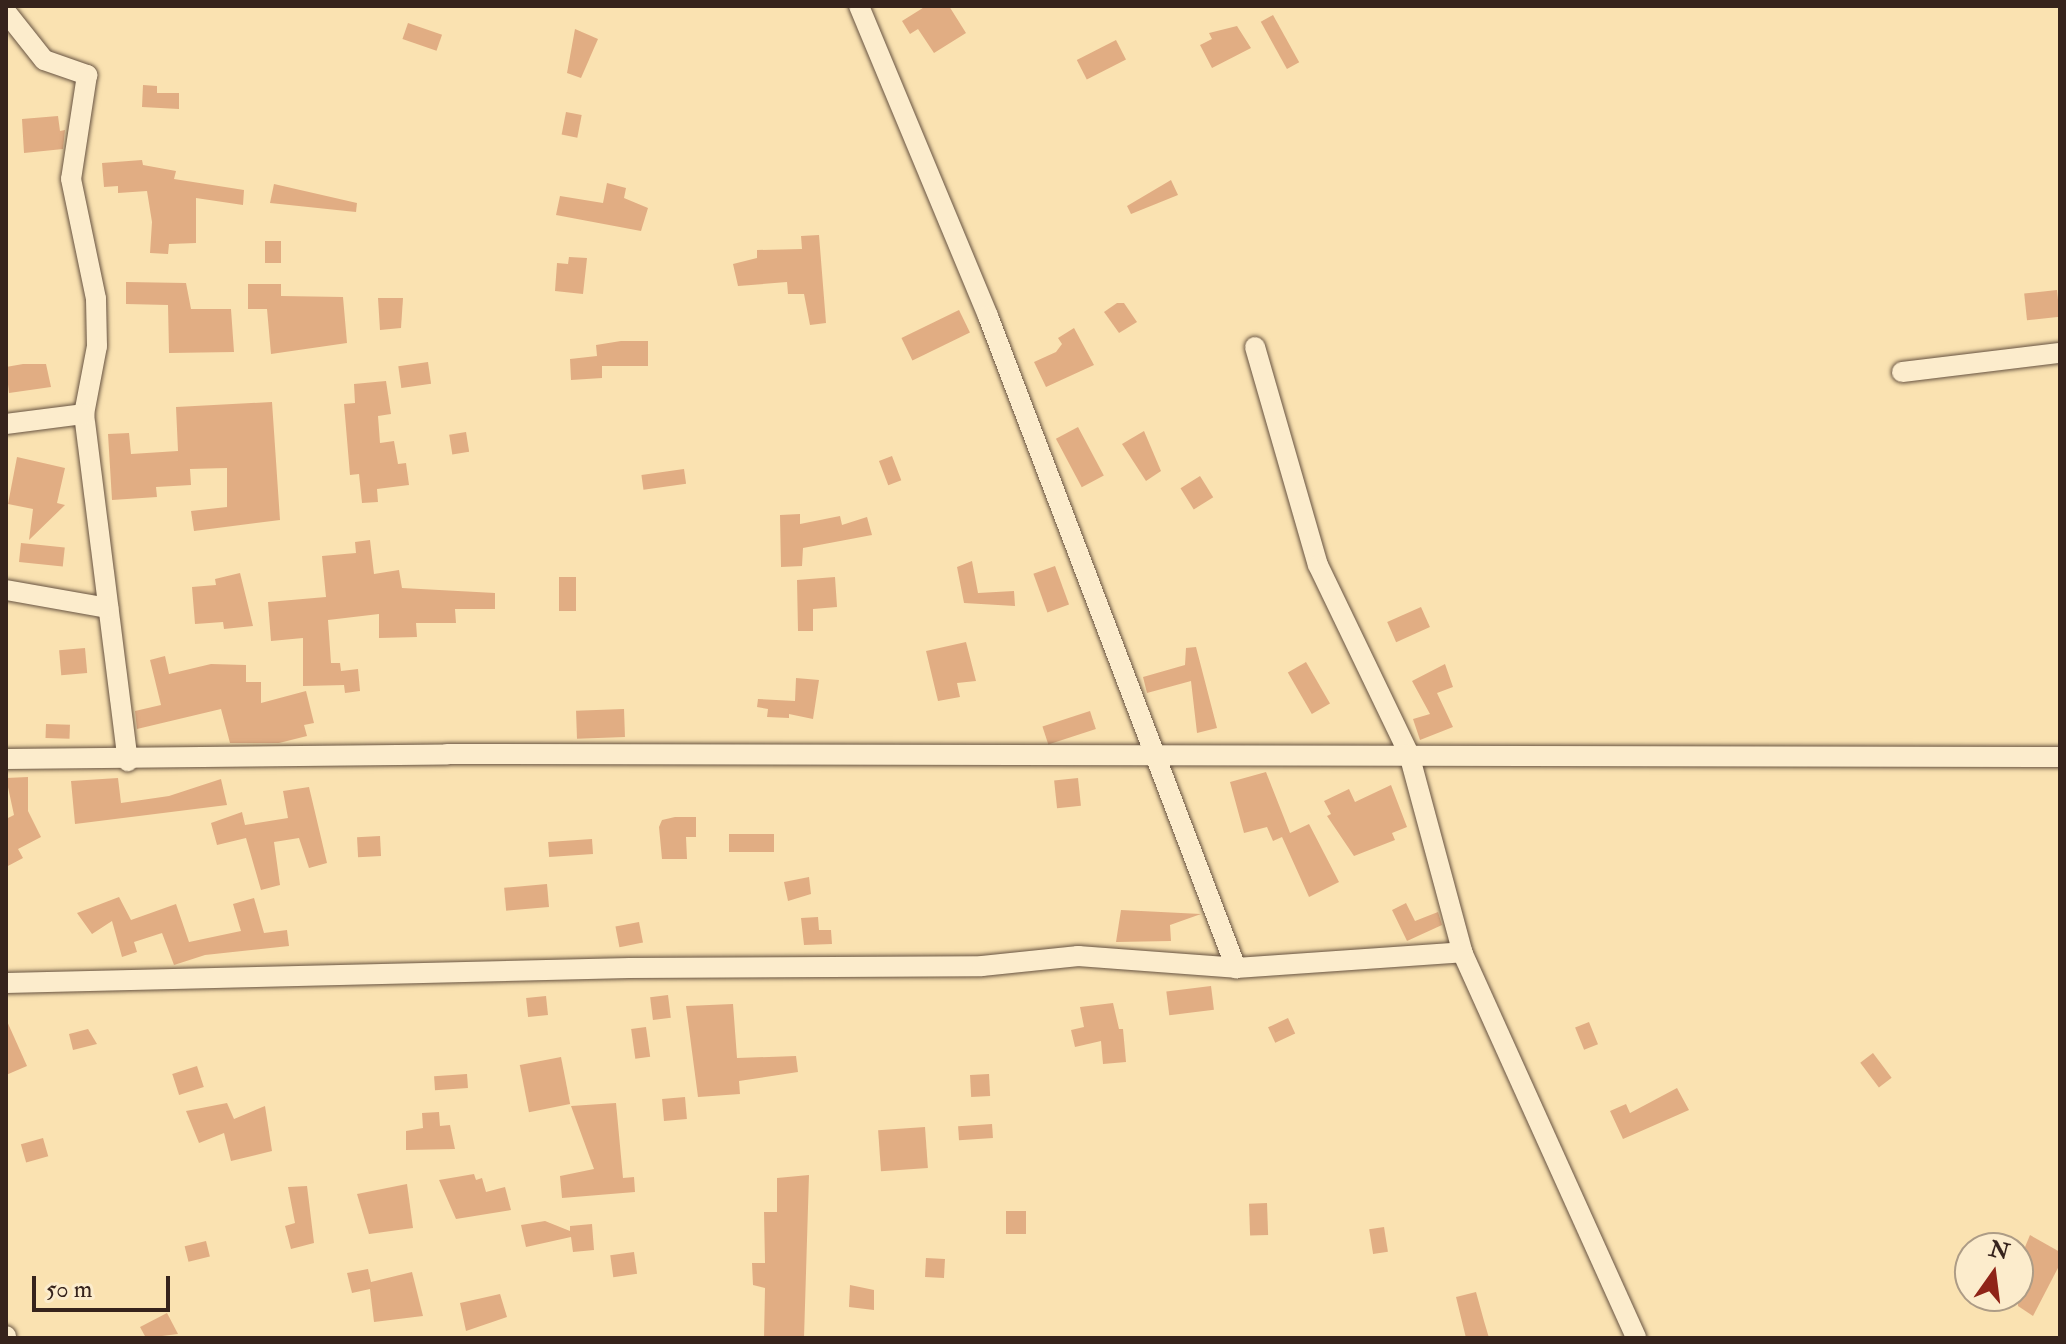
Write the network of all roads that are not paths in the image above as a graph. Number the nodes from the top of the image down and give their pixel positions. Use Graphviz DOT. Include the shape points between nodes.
graph roads {
  1 [pos="859,6"];
  2 [pos="6,12"];
  3 [pos="1255,347"];
  4 [pos="2060,353"];
  5 [pos="1902,372"];
  6 [pos="84,414"];
  7 [pos="6,424"];
  8 [pos="6,590"];
  9 [pos="108,608"];
  10 [pos="1158,754"];
  11 [pos="1409,754"];
  12 [pos="2060,757"];
  13 [pos="6,759"];
  14 [pos="128,761"];
  15 [pos="1462,952"];
  16 [pos="1236,968"];
  17 [pos="6,983"];
  18 [pos="1636,1338"];
  1 -- 10 [label="street" via="988,316 1117,665"];
  2 -- 6 [label="street" via="44,60 87,75 71,179 96,299 97,346"];
  3 -- 11 [label="street" via="1318,565"];
  4 -- 5 [label="street"];
  6 -- 7 [label="street"];
  6 -- 9 [label="street"];
  8 -- 9 [label="street"];
  9 -- 14 [label="street"];
  10 -- 11 [label="street"];
  10 -- 14 [label="street" via="447,754"];
  10 -- 16 [label="street"];
  11 -- 12 [label="street"];
  11 -- 15 [label="street"];
  13 -- 14 [label="street"];
  15 -- 16 [label="street"];
  15 -- 18 [label="street"];
  16 -- 17 [label="street" via="1086,955 982,966 630,968"];
}
